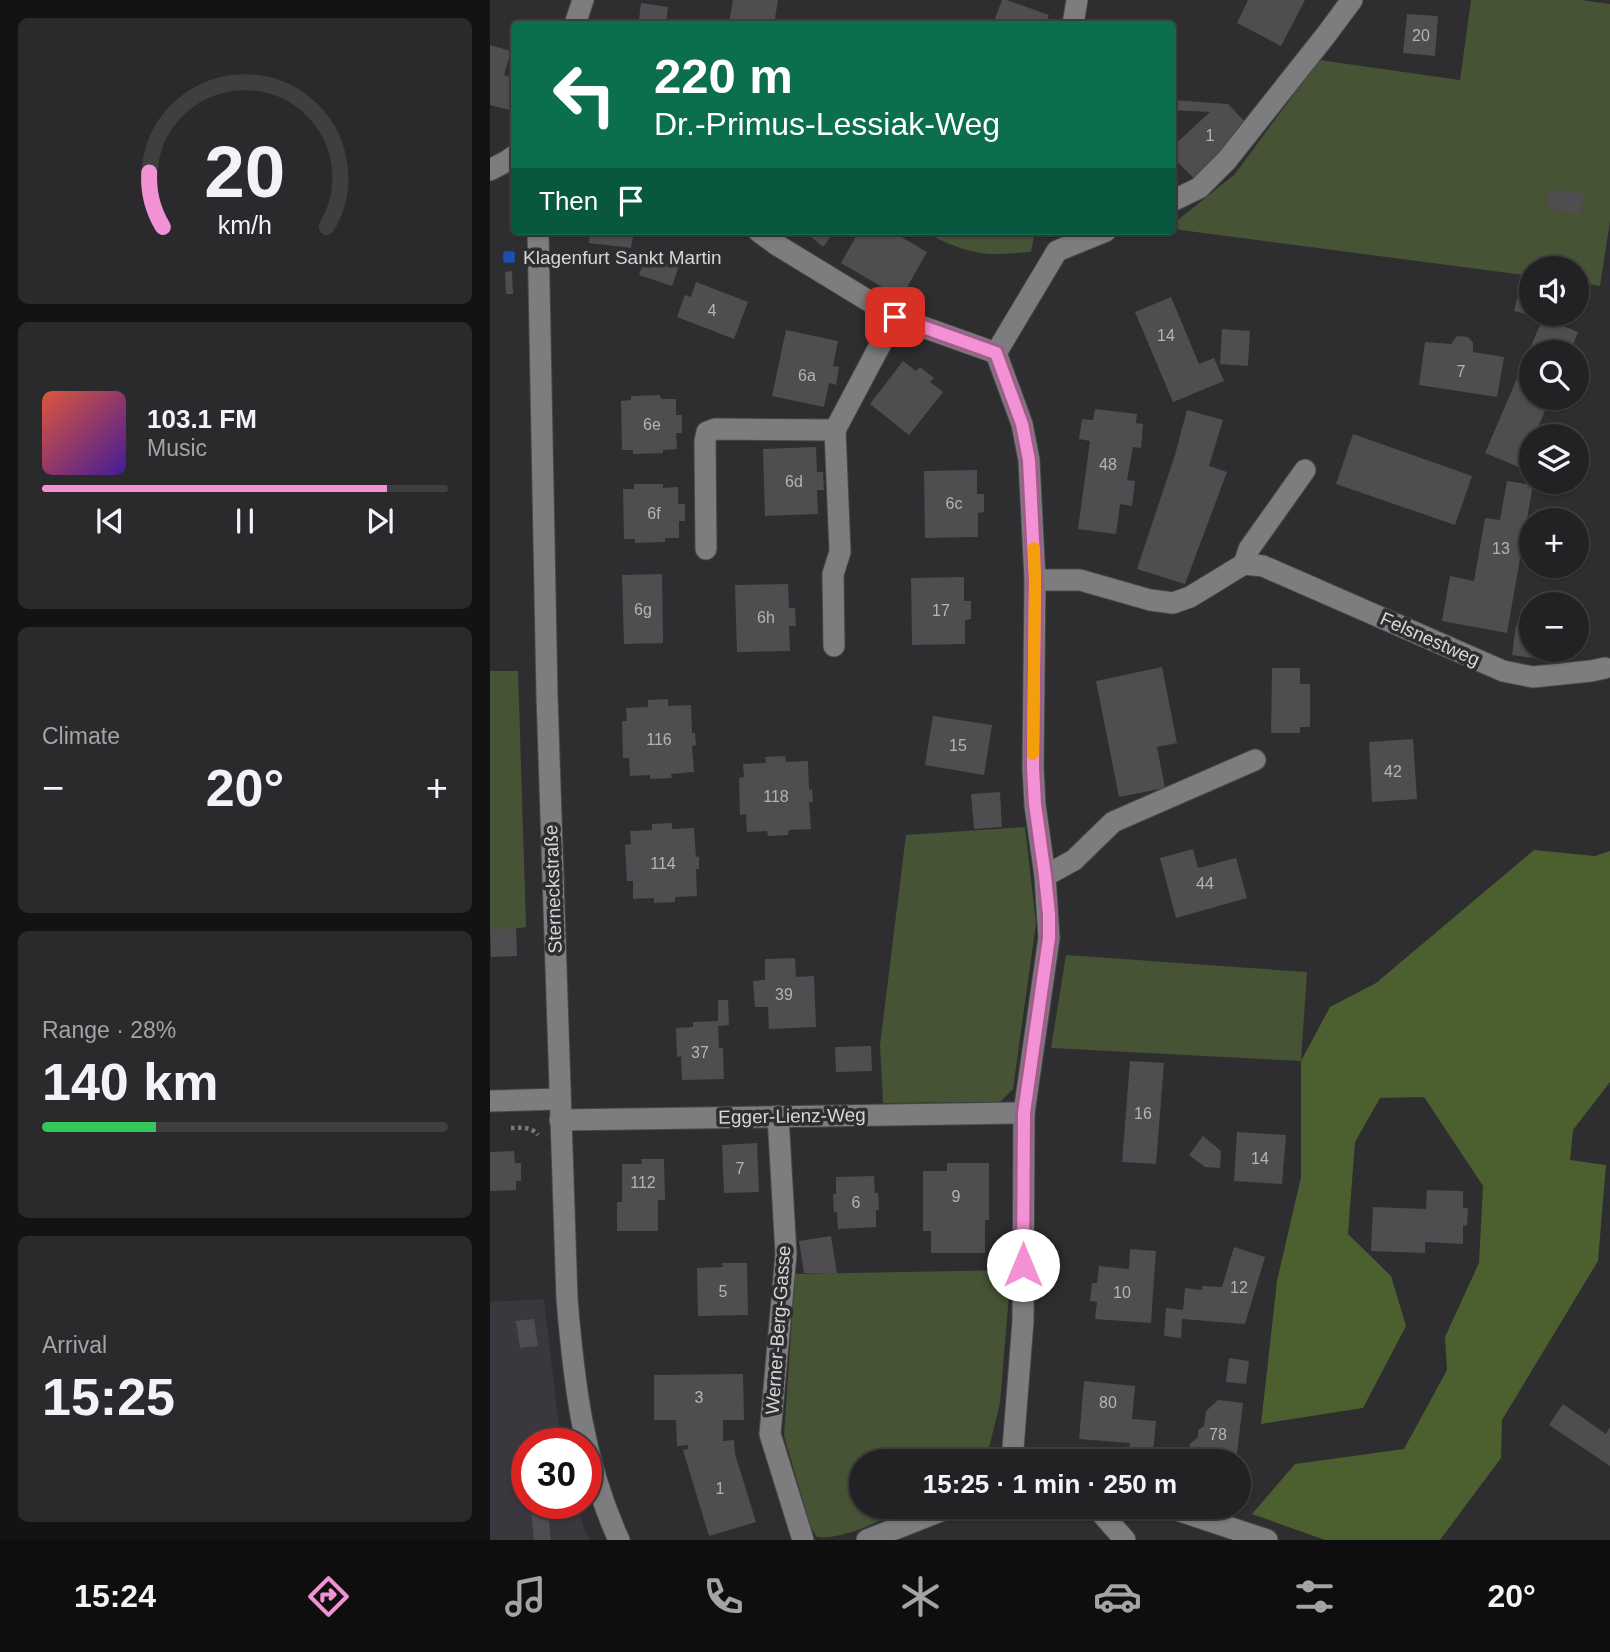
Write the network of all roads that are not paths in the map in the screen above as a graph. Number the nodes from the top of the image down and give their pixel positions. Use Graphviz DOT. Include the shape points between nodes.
graph roads {
  1 [pos="583,0"];
  2 [pos="1077,0"];
  3 [pos="1352,0"];
  4 [pos="576,21"];
  5 [pos="1074,21"];
  6 [pos="511,158"];
  7 [pos="490,170"];
  8 [pos="1176,199"];
  9 [pos="538,235"];
  10 [pos="763,235"];
  11 [pos="1087,235"];
  12 [pos="1059,241"];
  13 [pos="895,317"];
  14 [pos="996,353"];
  15 [pos="835,430"];
  16 [pos="1306,470"];
  17 [pos="706,549"];
  18 [pos="1244,565"];
  19 [pos="1035,580"];
  20 [pos="834,646"];
  21 [pos="1608,663"];
  22 [pos="1255,760"];
  23 [pos="1045,876"];
  24 [pos="490,1101"];
  25 [pos="559,1109"];
  26 [pos="1024,1113"];
  27 [pos="778,1116"];
  28 [pos="1013,1449"];
  29 [pos="920,1519"];
  30 [pos="1107,1519"];
  31 [pos="1204,1519"];
  32 [pos="619,1540"];
  33 [pos="803,1540"];
  34 [pos="867,1540"];
  35 [pos="1125,1540"];
  36 [pos="1267,1540"];
  1 -- 4 [label="street"];
  2 -- 5 [label="street"];
  3 -- 8 [label="street" via="1227,160 1199,188"];
  6 -- 7 [label="street"];
  9 -- 25 [label="street, Sterneckstraße"];
  10 -- 13 [label="street"];
  11 -- 12 [label="street"];
  12 -- 14 [label="street"];
  13 -- 14 [label="street"];
  13 -- 15 [label="street"];
  14 -- 19 [label="street" via="1022,424 1029,460"];
  15 -- 17 [label="street" via="707,432"];
  15 -- 20 [label="street" via="840,552 833,574"];
  16 -- 18 [label="street" via="1249,549"];
  18 -- 19 [label="street" via="1172,603 1080,580"];
  18 -- 21 [label="street, Felsnestweg" via="1263,566 1503,671 1534,677 1591,671"];
  19 -- 23 [label="street" via="1033,768"];
  22 -- 23 [label="street" via="1112,822 1074,860"];
  23 -- 26 [label="street" via="1049,938"];
  24 -- 25 [label="street, Egger-Lienz-Weg"];
  25 -- 27 [label="street, Egger-Lienz-Weg"];
  25 -- 32 [label="street, Sterneckstraße" via="567,1299 579,1414 594,1475"];
  26 -- 27 [label="street, Egger-Lienz-Weg"];
  26 -- 28 [label="street" via="1023,1321"];
  27 -- 33 [label="street, Werner-Berg-Gasse" via="786,1254 770,1434"];
  29 -- 34 [label="street"];
  30 -- 35 [label="street"];
  31 -- 36 [label="street"];
}
